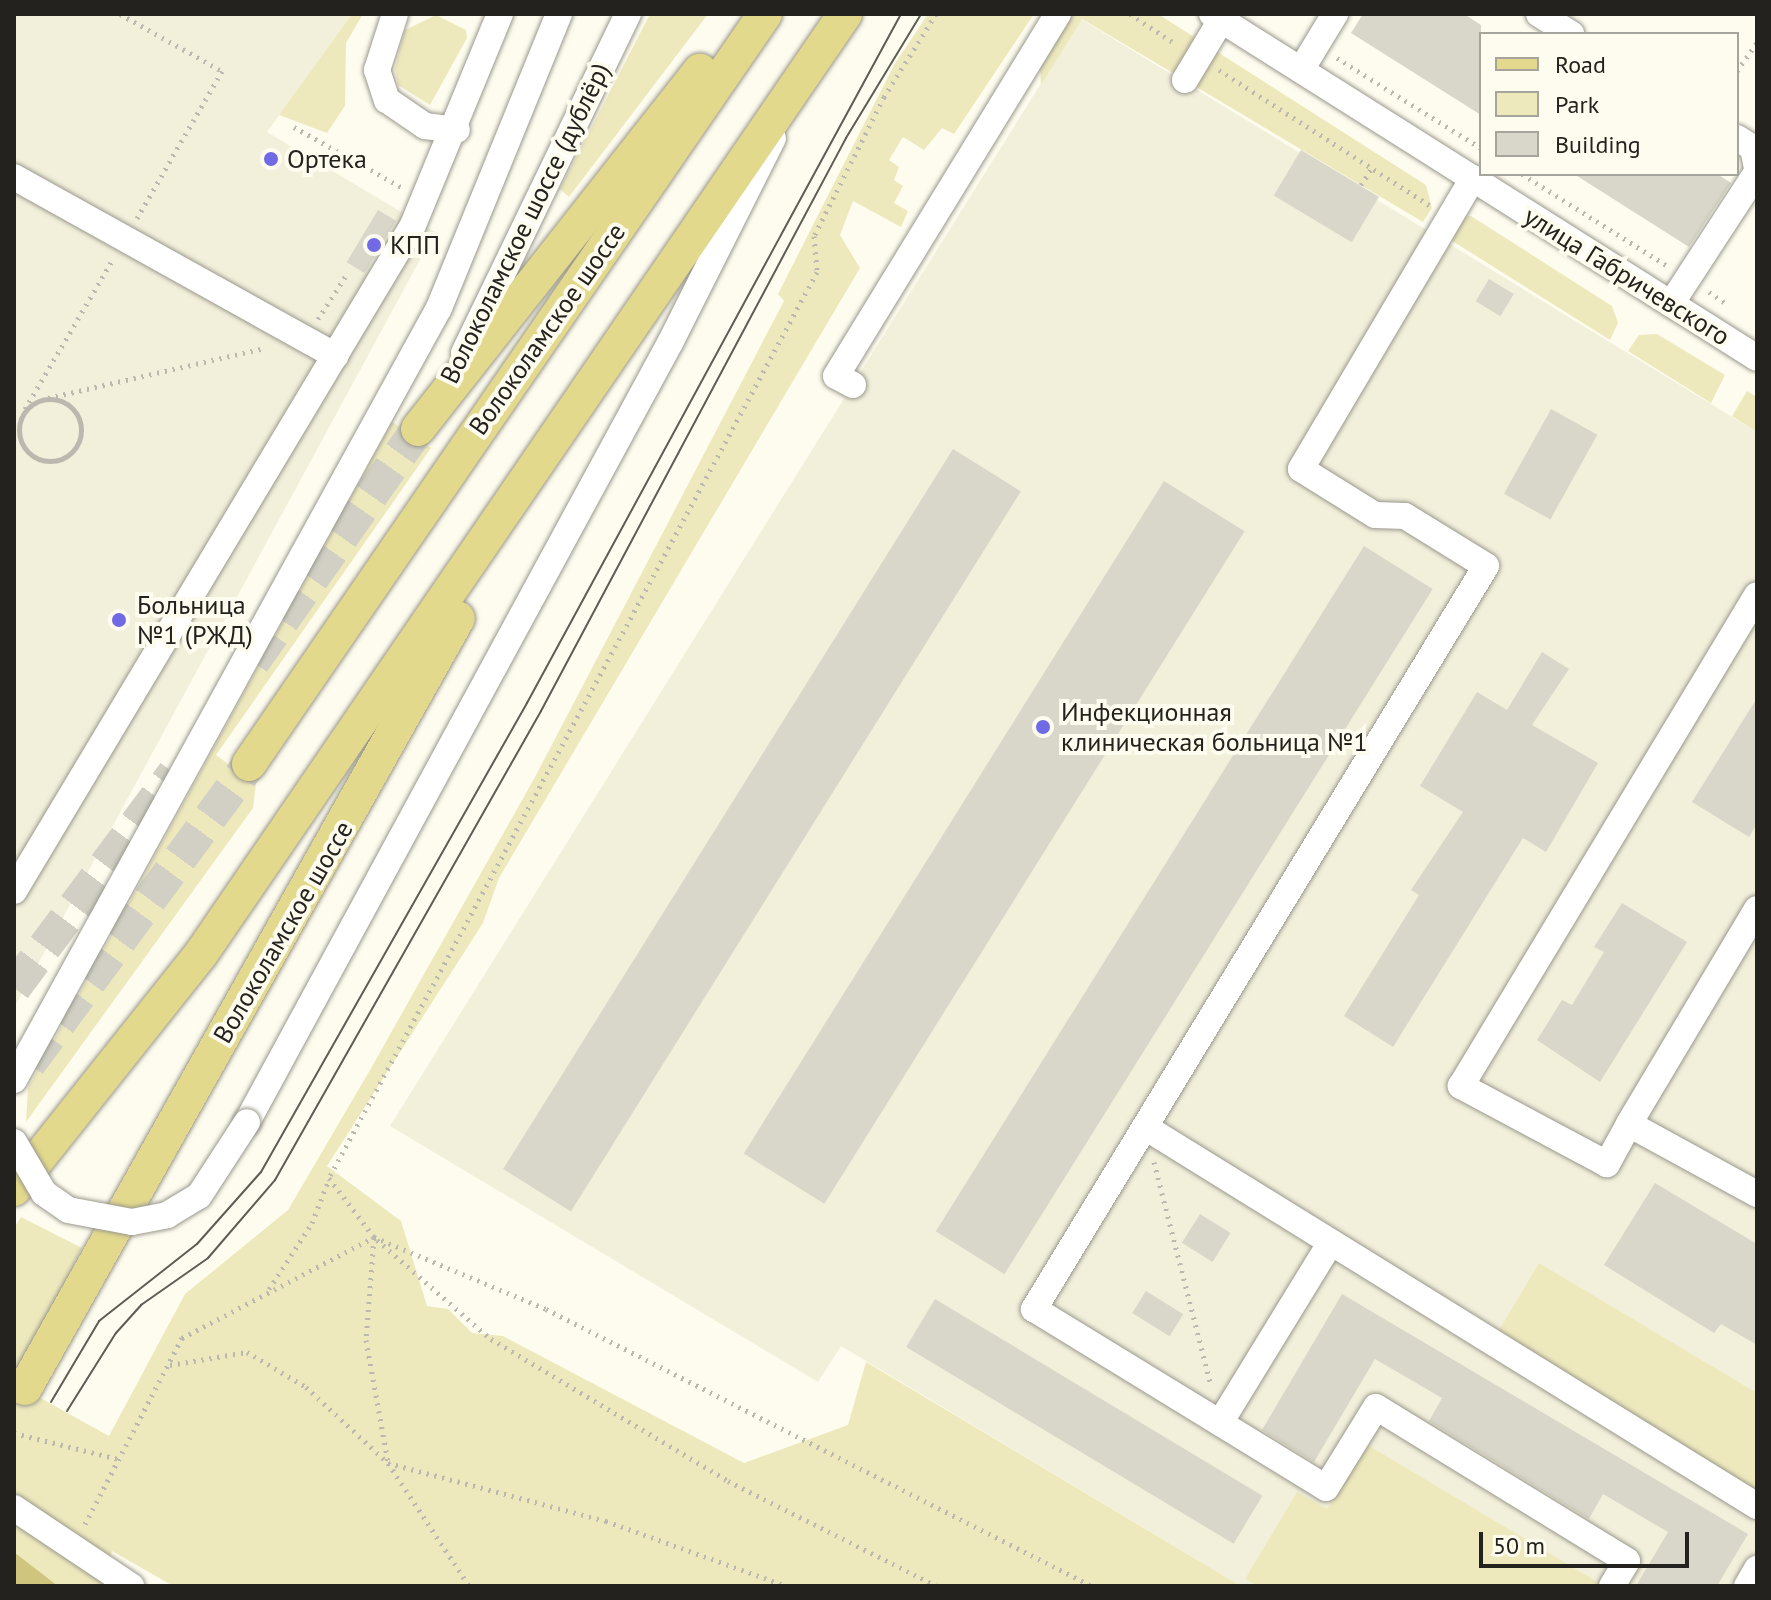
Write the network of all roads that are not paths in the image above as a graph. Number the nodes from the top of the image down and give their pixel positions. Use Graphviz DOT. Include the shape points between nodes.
graph roads {
  1 [pos="395,14"];
  2 [pos="500,14"];
  3 [pos="559,14"];
  4 [pos="602,14"];
  5 [pos="628,14"];
  6 [pos="745,14"];
  7 [pos="765,14"];
  8 [pos="845,14"];
  9 [pos="1058,14"];
  10 [pos="1335,14"];
  11 [pos="1539,14"];
  12 [pos="1217,17"];
  13 [pos="1568,32"];
  14 [pos="615,42"];
  15 [pos="1301,70"];
  16 [pos="800,77"];
  17 [pos="1185,80"];
  18 [pos="457,130"];
  19 [pos="1739,139"];
  20 [pos="1757,171"];
  21 [pos="14,177"];
  22 [pos="1473,178"];
  23 [pos="1671,304"];
  24 [pos="335,356"];
  25 [pos="1757,358"];
  26 [pos="853,385"];
  27 [pos="418,429"];
  28 [pos="536,473"];
  29 [pos="1757,595"];
  30 [pos="249,764"];
  31 [pos="14,891"];
  32 [pos="1757,909"];
  33 [pos="14,1080"];
  34 [pos="1629,1124"];
  35 [pos="1145,1127"];
  36 [pos="14,1141"];
  37 [pos="14,1189"];
  38 [pos="1757,1194"];
  39 [pos="1331,1242"];
  40 [pos="25,1388"];
  41 [pos="1220,1423"];
  42 [pos="1757,1506"];
  43 [pos="14,1508"];
  44 [pos="1757,1569"];
  45 [pos="131,1586"];
  46 [pos="1612,1586"];
  47 [pos="1747,1586"];
  1 -- 18 [label="street" via="377,70 387,100 425,126"];
  2 -- 18 [label="street"];
  3 -- 33 [label="street" via="439,308"];
  4 -- 14 [label="street"];
  5 -- 14 [label="street, Волоколамское шоссе (дублёр)"];
  6 -- 27 [label="main road"];
  7 -- 30 [label="main road, Волоколамское шоссе"];
  8 -- 16 [label="main road, Волоколамское шоссе"];
  9 -- 26 [label="street" via="836,376"];
  10 -- 15 [label="street"];
  11 -- 13 [label="street"];
  12 -- 15 [label="street, улица Габричевского"];
  12 -- 17 [label="street"];
  14 -- 27 [label="street, Волоколамское шоссе (дублёр)" via="463,356"];
  15 -- 22 [label="street, улица Габричевского"];
  16 -- 28 [label="main road, Волоколамское шоссе"];
  16 -- 36 [label="street, bridge" via="729,233 247,1122 199,1196 167,1215 132,1222 68,1210 44,1193"];
  18 -- 24 [label="street" via="432,189"];
  19 -- 20 [label="street" via="1753,148"];
  20 -- 23 [label="street"];
  21 -- 24 [label="street"];
  22 -- 23 [label="street, улица Габричевского"];
  22 -- 35 [label="street" via="1301,469 1375,515 1405,516 1486,566"];
  23 -- 25 [label="street, улица Габричевского"];
  24 -- 31 [label="street"];
  28 -- 37 [label="main road, Волоколамское шоссе" via="149,1025"];
  28 -- 40 [label="main road, Волоколамское шоссе"];
  29 -- 34 [label="street" via="1461,1086 1607,1164"];
  32 -- 34 [label="street"];
  34 -- 38 [label="street"];
  35 -- 39 [label="street"];
  35 -- 41 [label="street" via="1034,1309"];
  39 -- 41 [label="street"];
  39 -- 42 [label="street"];
  41 -- 46 [label="street" via="1326,1488 1376,1407 1627,1561"];
  43 -- 45 [label="street"];
  44 -- 47 [label="street"];
}
